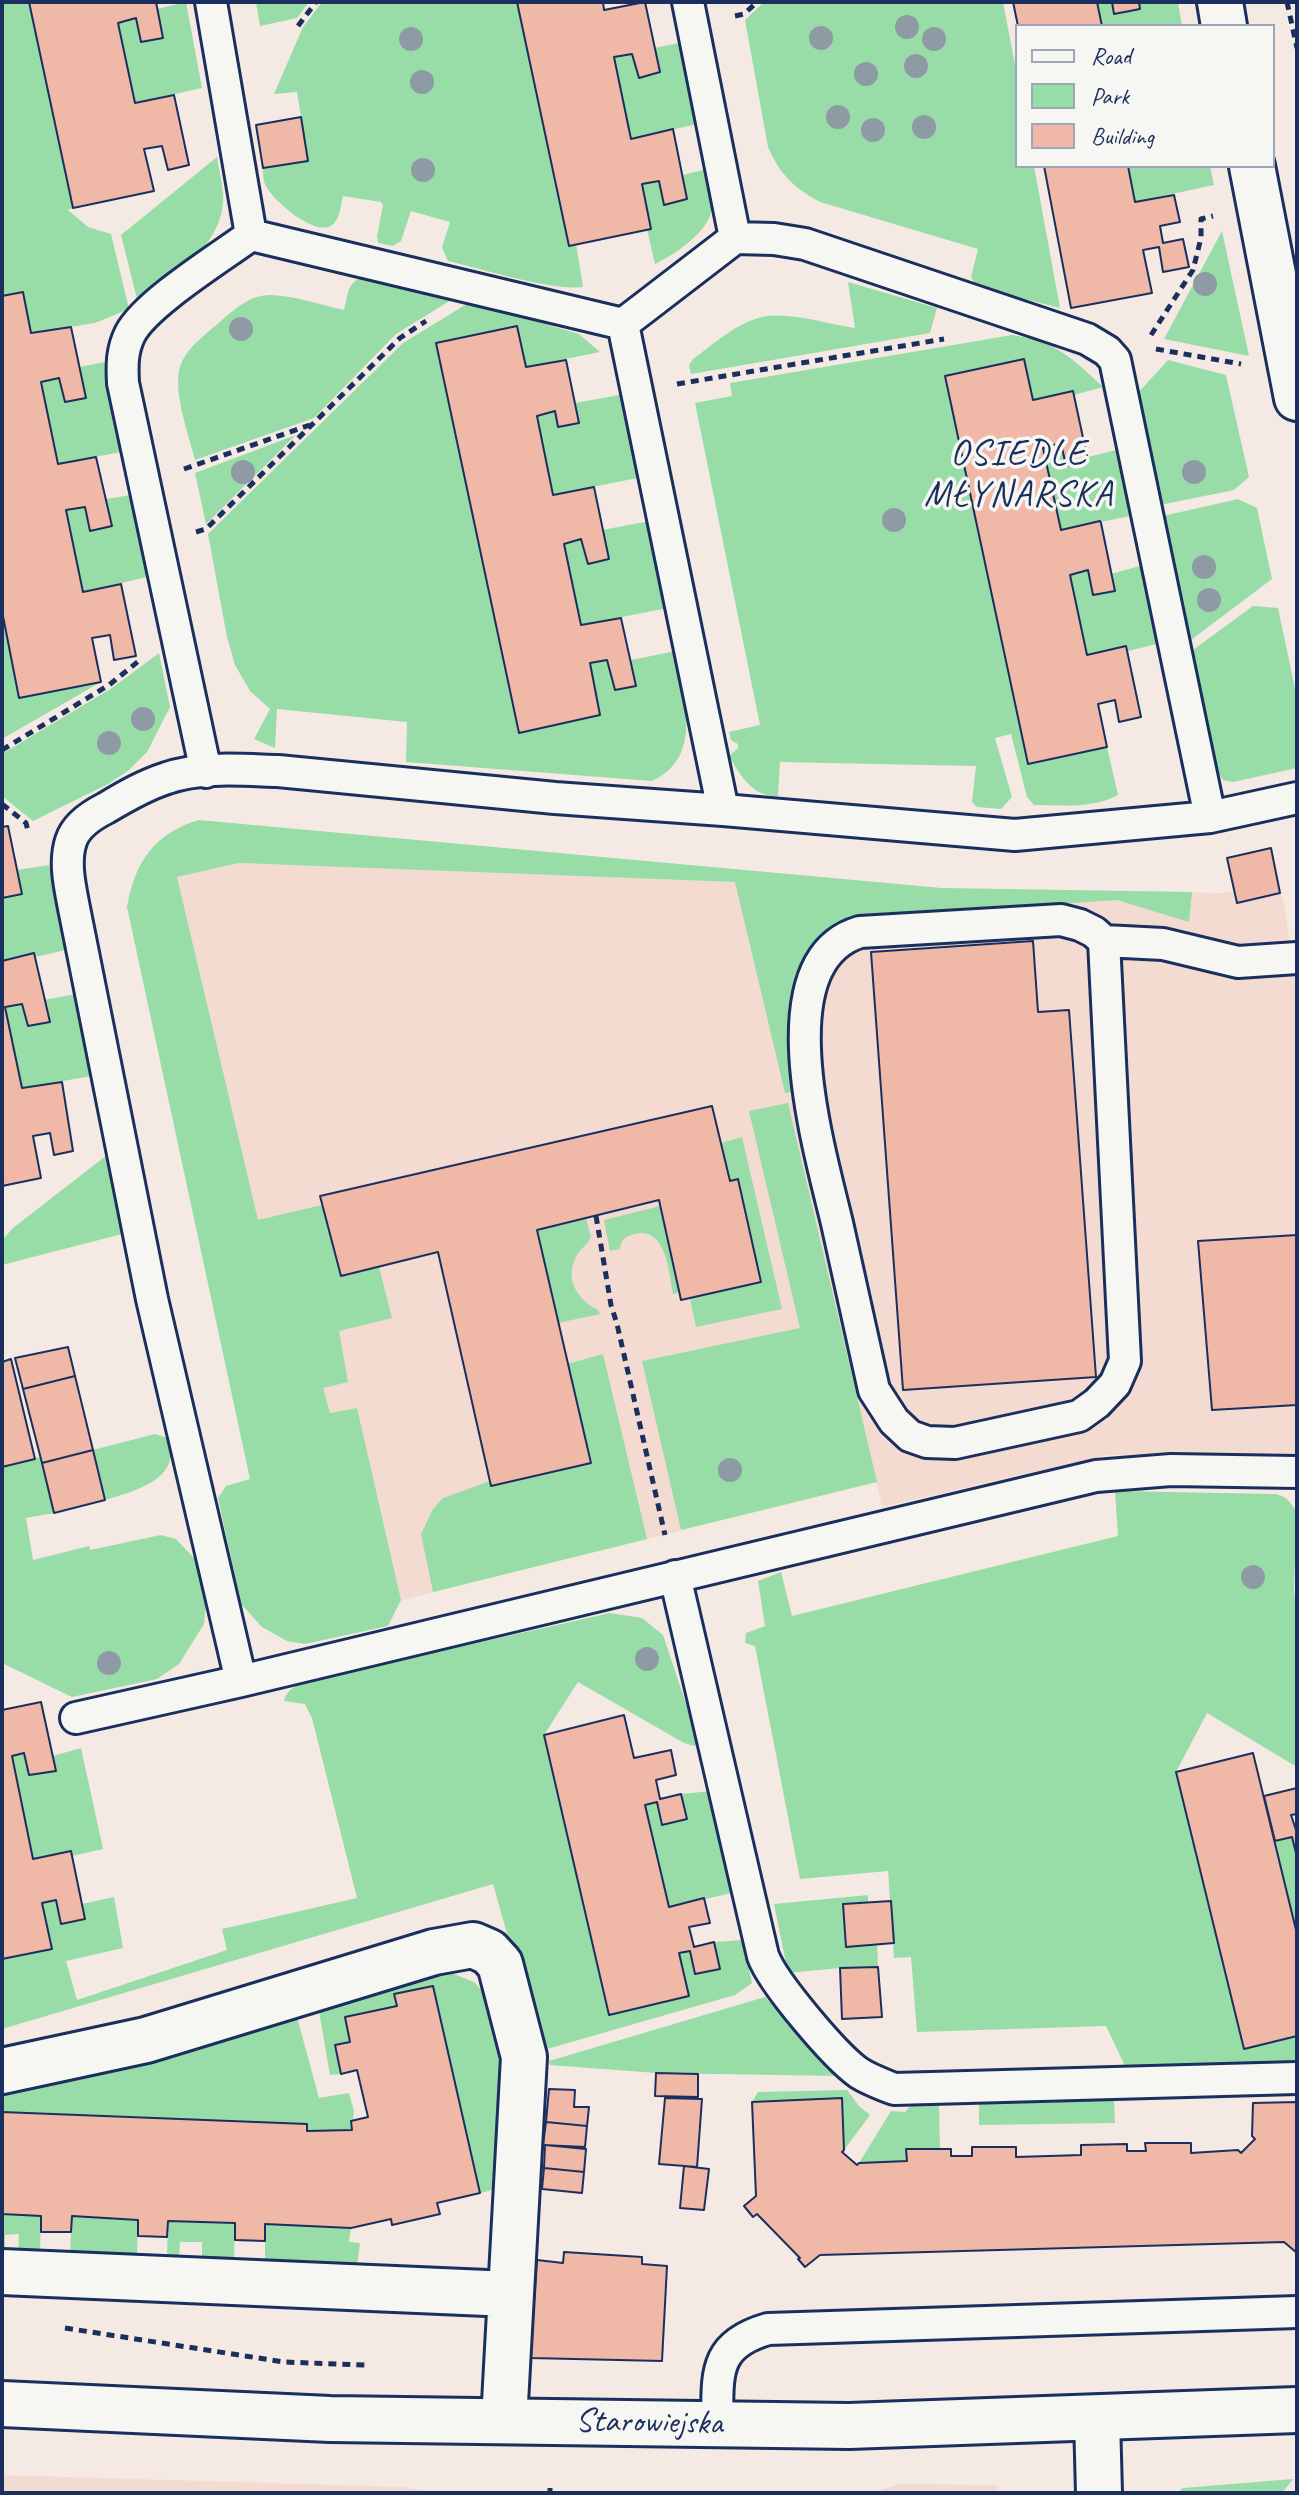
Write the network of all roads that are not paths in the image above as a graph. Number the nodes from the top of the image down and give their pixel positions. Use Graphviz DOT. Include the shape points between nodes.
graph roads {
  1 [pos="211,2"];
  2 [pos="688,2"];
  3 [pos="1220,2"];
  4 [pos="1224,24"];
  5 [pos="1252,168"];
  6 [pos="251,235"];
  7 [pos="735,238"];
  8 [pos="623,324"];
  9 [pos="1297,398"];
  10 [pos="206,772"];
  11 [pos="1297,798"];
  12 [pos="723,810"];
  13 [pos="1210,817"];
  14 [pos="1104,941"];
  15 [pos="1297,958"];
  16 [pos="1297,1472"];
  17 [pos="675,1576"];
  18 [pos="241,1681"];
  19 [pos="76,1718"];
  20 [pos="2,2071"];
  21 [pos="1297,2078"];
  22 [pos="2,2272"];
  23 [pos="510,2294"];
  24 [pos="1297,2312"];
  25 [pos="2,2404"];
  26 [pos="1297,2410"];
  27 [pos="1097,2419"];
  28 [pos="504,2421"];
  29 [pos="717,2425"];
  30 [pos="1099,2493"];
  1 -- 6 [label="lane"];
  2 -- 7 [label="lane"];
  3 -- 4 [label="street"];
  5 -- 9 [label="street"];
  6 -- 8 [label="lane"];
  6 -- 10 [label="lane" via="145,314 124,350 123,383"];
  7 -- 8 [label="lane"];
  7 -- 13 [label="lane" via="805,244 1087,339 1115,360"];
  8 -- 12 [label="lane"];
  10 -- 12 [label="lane" via="278,771"];
  10 -- 18 [label="lane" via="171,776 96,814 71,840 68,872 152,1299"];
  11 -- 13 [label="lane"];
  12 -- 13 [label="lane" via="1015,835"];
  14 -- 14 [label="lane" via="1061,920 860,932 833,947 812,981 804,1049 810,1105 874,1390 910,1436 955,1443 1079,1416 1115,1384 1125,1361"];
  14 -- 15 [label="lane" via="1163,944 1238,962"];
  16 -- 17 [label="lane" via="1171,1470 1096,1476"];
  17 -- 18 [label="lane"];
  17 -- 21 [label="lane" via="763,1956 775,1978 857,2072 894,2089"];
  18 -- 19 [label="lane"];
  20 -- 23 [label="street" via="146,2040 434,1952 473,1945 489,1952 500,1964 524,2057"];
  22 -- 23 [label="street"];
  23 -- 28 [label="street"];
  24 -- 29 [label="lane" via="768,2329 738,2341 726,2354 718,2377"];
  25 -- 28 [label="street, Starowiejska"];
  26 -- 27 [label="street, Starowiejska"];
  27 -- 29 [label="street, Starowiejska"];
  27 -- 30 [label="street"];
  28 -- 29 [label="street, Starowiejska"];
}
